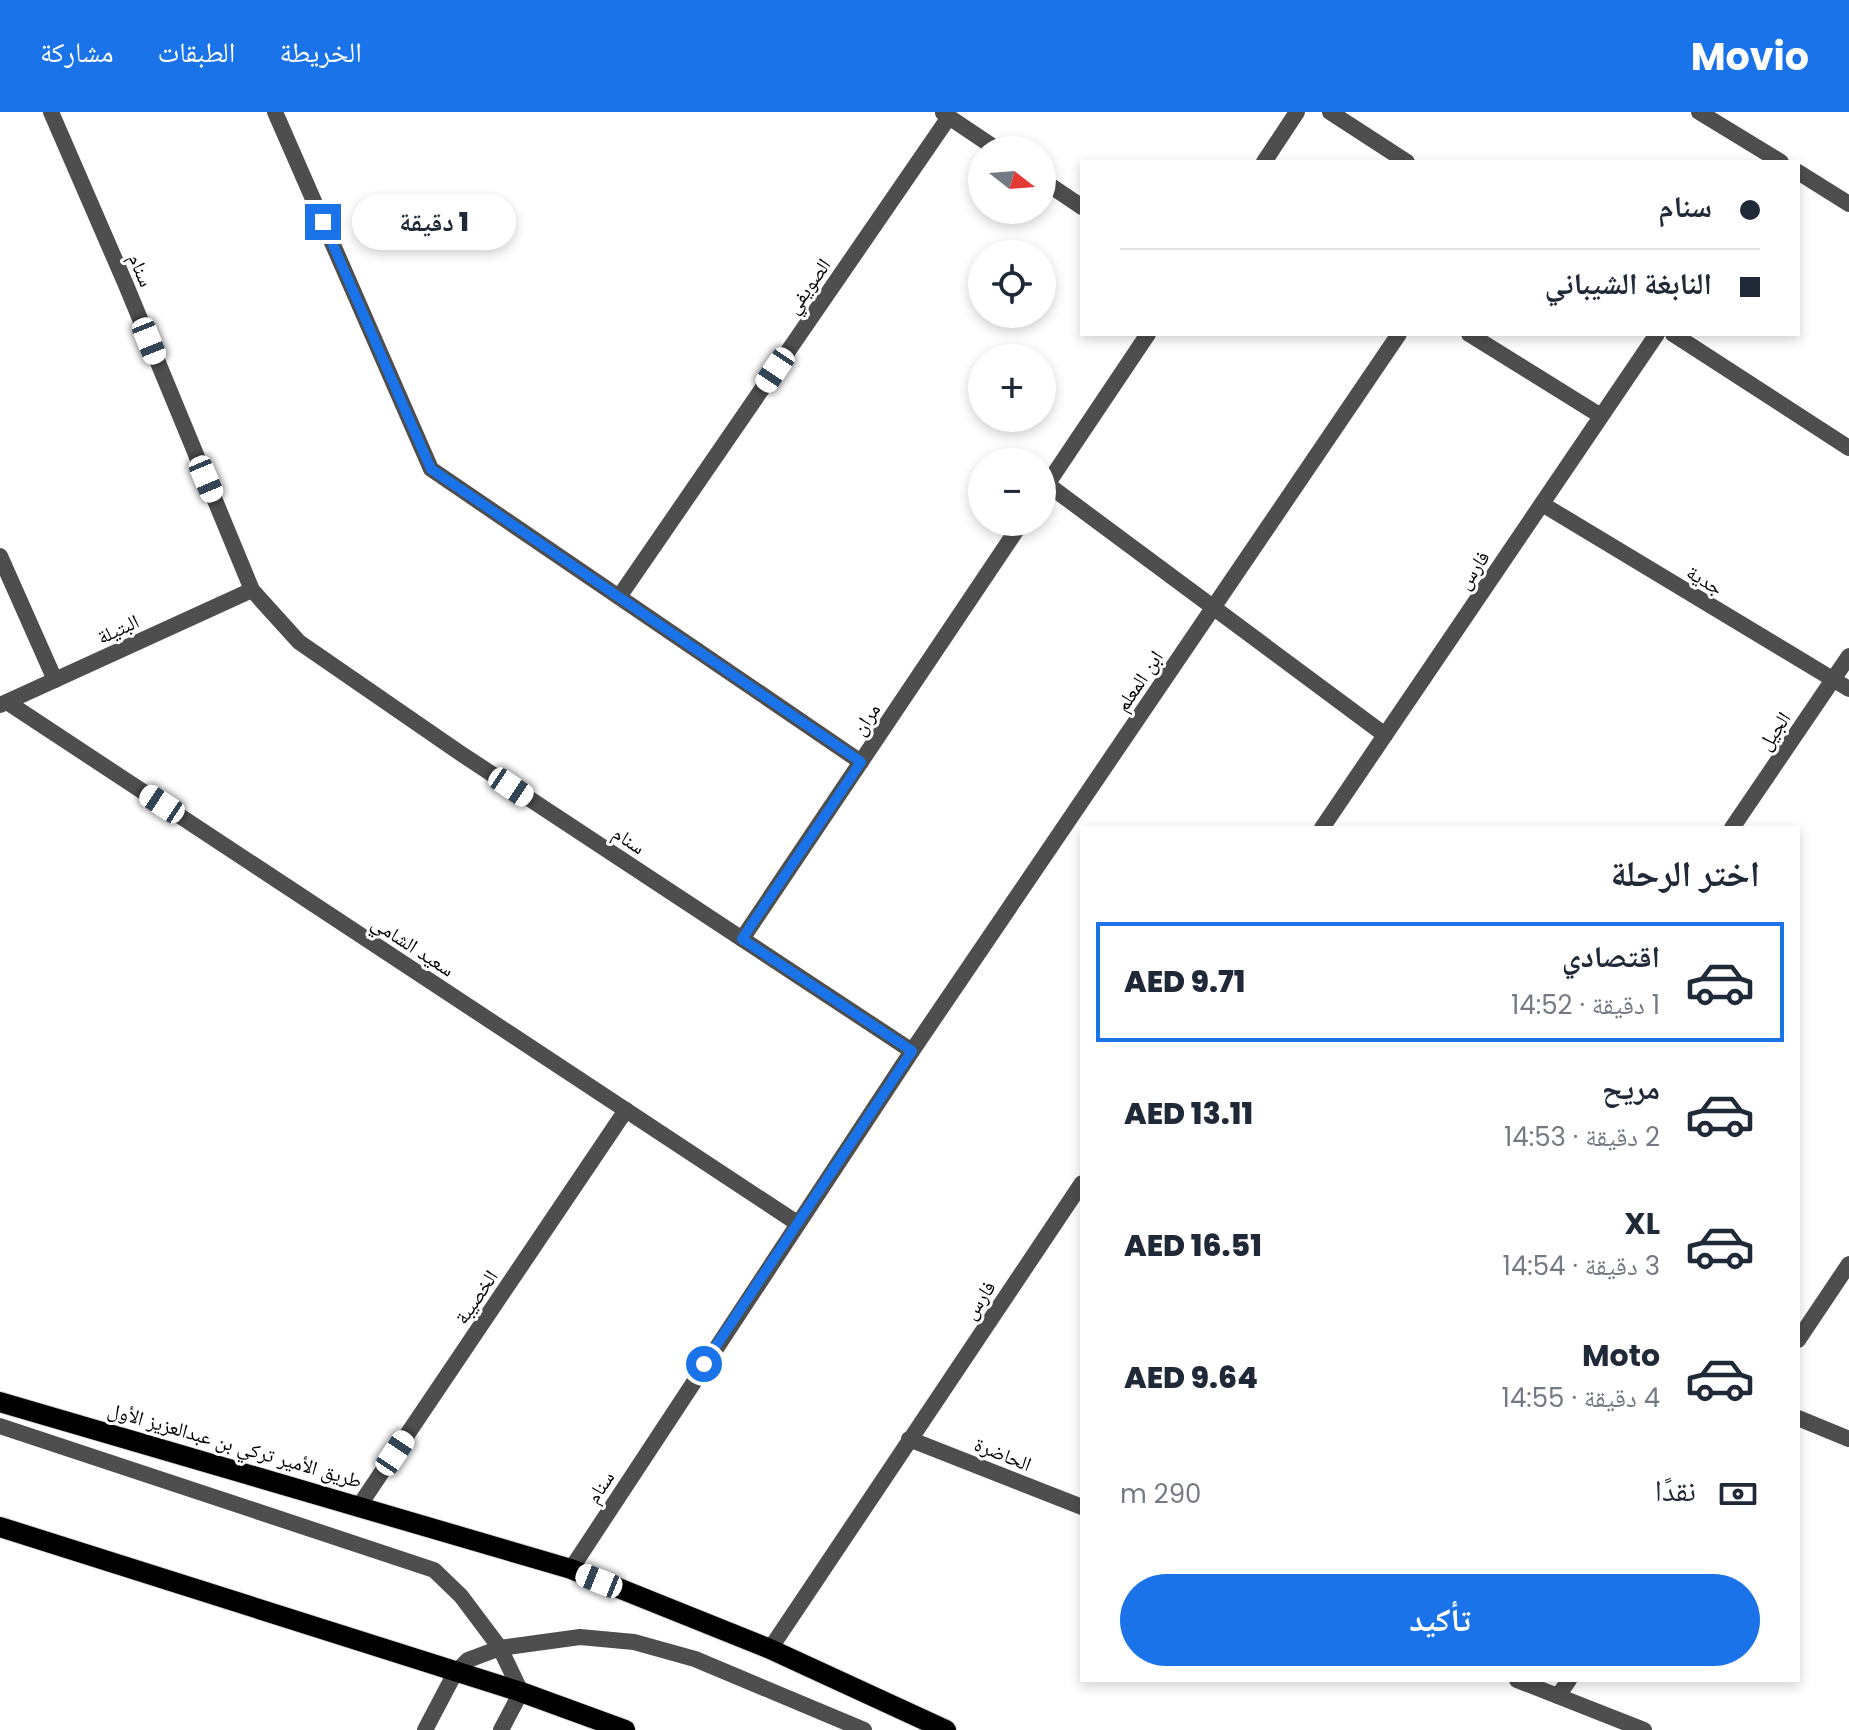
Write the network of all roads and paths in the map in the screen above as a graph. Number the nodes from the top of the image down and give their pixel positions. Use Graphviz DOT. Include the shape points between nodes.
graph roads {
  1 [pos="51,112"];
  2 [pos="275,112"];
  3 [pos="1297,112"];
  4 [pos="1330,112"];
  5 [pos="1699,112"];
  6 [pos="945,114"];
  7 [pos="977,136"];
  8 [pos="1265,160"];
  9 [pos="1404,160"];
  10 [pos="1775,160"];
  11 [pos="1800,173"];
  12 [pos="1056,189"];
  13 [pos="1849,204"];
  14 [pos="1080,206"];
  15 [pos="1147,336"];
  16 [pos="1398,336"];
  17 [pos="1472,336"];
  18 [pos="1656,336"];
  19 [pos="1676,336"];
  20 [pos="1601,416"];
  21 [pos="1849,448"];
  22 [pos="1056,472"];
  23 [pos="1056,496"];
  24 [pos="1542,504"];
  25 [pos="1013,536"];
  26 [pos="0,556"];
  27 [pos="252,590"];
  28 [pos="619,597"];
  29 [pos="1214,607"];
  30 [pos="1849,656"];
  31 [pos="55,680"];
  32 [pos="1832,680"];
  33 [pos="1849,689"];
  34 [pos="4,704"];
  35 [pos="1385,735"];
  36 [pos="861,762"];
  37 [pos="1323,826"];
  38 [pos="1733,826"];
  39 [pos="742,939"];
  40 [pos="912,1051"];
  41 [pos="626,1110"];
  42 [pos="1080,1186"];
  43 [pos="797,1223"];
  44 [pos="1849,1264"];
  45 [pos="1800,1337"];
  46 [pos="0,1402"];
  47 [pos="1800,1419"];
  48 [pos="0,1426"];
  49 [pos="909,1439"];
  50 [pos="1849,1439"];
  51 [pos="359,1506"];
  52 [pos="1080,1506"];
  53 [pos="0,1527"];
  54 [pos="571,1569"];
  55 [pos="500,1648"];
  56 [pos="770,1649"];
  57 [pos="455,1673"];
  58 [pos="1522,1682"];
  59 [pos="1568,1682"];
  60 [pos="521,1692"];
  61 [pos="1558,1696"];
  62 [pos="425,1730"];
  63 [pos="501,1730"];
  64 [pos="625,1730"];
  65 [pos="864,1730"];
  66 [pos="946,1730"];
  67 [pos="1644,1730"];
  1 -- 27 [label="street, سنام"];
  2 -- 28 [label="street" via="431,469"];
  3 -- 8 [label="street"];
  4 -- 9 [label="street"];
  5 -- 10 [label="street"];
  6 -- 7 [label="street"];
  6 -- 28 [label="street, الصويفي"];
  11 -- 13 [label="street"];
  12 -- 14 [label="street"];
  15 -- 22 [label="street"];
  16 -- 29 [label="street, ابن المعلم"];
  17 -- 20 [label="street"];
  18 -- 20 [label="street, فارس"];
  19 -- 21 [label="street"];
  20 -- 24 [label="street, فارس"];
  23 -- 29 [label="street"];
  24 -- 32 [label="street, جدية"];
  24 -- 35 [label="street, فارس"];
  25 -- 36 [label="street, مران"];
  26 -- 31 [label="street"];
  27 -- 31 [label="street, البتيلة"];
  27 -- 39 [label="street, سنام" via="299,642"];
  28 -- 36 [label="street"];
  29 -- 35 [label="street"];
  29 -- 40 [label="street, ابن المعلم"];
  30 -- 32 [label="street, الجيل"];
  31 -- 34 [label="street, البتيلة"];
  32 -- 33 [label="street, جدية"];
  32 -- 38 [label="street, الجيل"];
  34 -- 41 [label="street, سعيد الشامي"];
  35 -- 37 [label="street, فارس"];
  36 -- 39 [label="street, مران"];
  39 -- 40 [label="street, سنام"];
  40 -- 43 [label="street, سنام"];
  41 -- 43 [label="street, سعيد الشامي"];
  41 -- 51 [label="street, الخصيبة"];
  42 -- 49 [label="street, فارس"];
  43 -- 54 [label="street, سنام"];
  44 -- 45 [label="street"];
  46 -- 51 [label="main road, طريق الأمير تركي بن عبدالعزيز الأول"];
  47 -- 50 [label="street"];
  48 -- 55 [label="street" via="434,1570"];
  49 -- 52 [label="street, الحاضرة"];
  49 -- 56 [label="street, فارس"];
  51 -- 54 [label="main road, طريق الأمير تركي بن عبدالعزيز الأول"];
  53 -- 57 [label="main road"];
  54 -- 56 [label="main road, طريق الأمير تركي بن عبدالعزيز الأول"];
  55 -- 57 [label="street" via="468,1660"];
  55 -- 60 [label="street"];
  55 -- 65 [label="street" via="580,1637 634,1642 695,1659"];
  56 -- 66 [label="main road, طريق الأمير تركي بن عبدالعزيز الأول"];
  57 -- 60 [label="main road"];
  57 -- 62 [label="street"];
  58 -- 61 [label="street"];
  59 -- 61 [label="street"];
  60 -- 63 [label="street"];
  60 -- 64 [label="main road"];
  61 -- 67 [label="street"];
}
